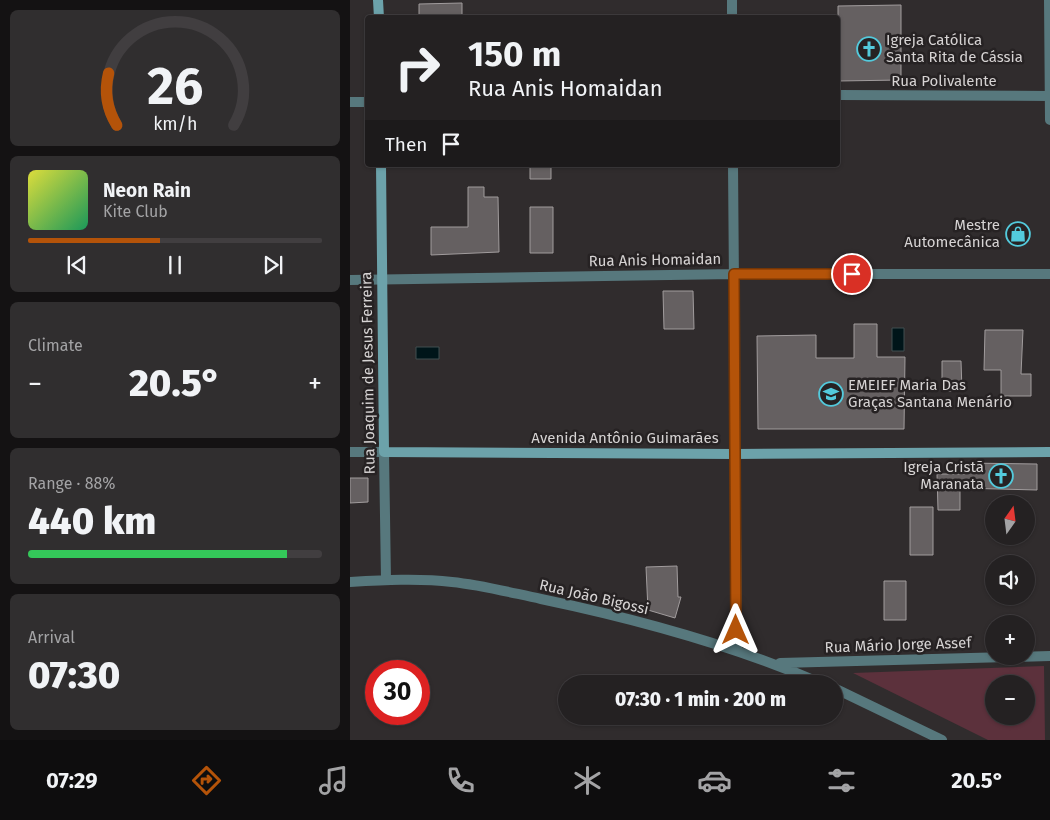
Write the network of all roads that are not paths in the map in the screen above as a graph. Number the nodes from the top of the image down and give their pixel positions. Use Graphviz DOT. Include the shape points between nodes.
graph roads {
  1 [pos="378,0"];
  2 [pos="732,0"];
  3 [pos="1049,0"];
  4 [pos="378,15"];
  5 [pos="732,15"];
  6 [pos="840,95"];
  7 [pos="1050,96"];
  8 [pos="350,102"];
  9 [pos="365,102"];
  10 [pos="1050,120"];
  11 [pos="381,167"];
  12 [pos="733,167"];
  13 [pos="734,274"];
  14 [pos="1050,274"];
  15 [pos="350,280"];
  16 [pos="382,280"];
  17 [pos="350,452"];
  18 [pos="384,452"];
  19 [pos="1050,452"];
  20 [pos="735,454"];
  21 [pos="386,580"];
  22 [pos="350,582"];
  23 [pos="736,649"];
  24 [pos="1050,656"];
  25 [pos="777,664"];
  26 [pos="802,675"];
  27 [pos="843,692"];
  28 [pos="942,740"];
  1 -- 4 [label="street"];
  2 -- 5 [label="street"];
  3 -- 7 [label="street"];
  6 -- 7 [label="street, Rua Polivalente"];
  7 -- 10 [label="street"];
  8 -- 9 [label="street"];
  11 -- 16 [label="street, Rua Joaquim de Jesus Ferreira"];
  12 -- 13 [label="street"];
  13 -- 14 [label="street, Rua Anis Homaidan"];
  13 -- 16 [label="street, Rua Anis Homaidan"];
  13 -- 20 [label="street"];
  15 -- 16 [label="street, Rua Anis Homaidan"];
  16 -- 18 [label="street, Rua Joaquim de Jesus Ferreira"];
  17 -- 18 [label="street, Avenida Antônio Guimarães"];
  18 -- 20 [label="street, Avenida Antônio Guimarães"];
  18 -- 21 [label="street, Rua Joaquim de Jesus Ferreira"];
  19 -- 20 [label="street, Avenida Antônio Guimarães"];
  20 -- 23 [label="street"];
  21 -- 22 [label="street, Rua João Bigossi"];
  21 -- 23 [label="street, Rua João Bigossi" via="472,586 597,611"];
  23 -- 25 [label="street, Rua João Bigossi"];
  24 -- 25 [label="street, Rua Mário Jorge Assef"];
  25 -- 26 [label="street, Rua João Bigossi"];
  27 -- 28 [label="street"];
}
